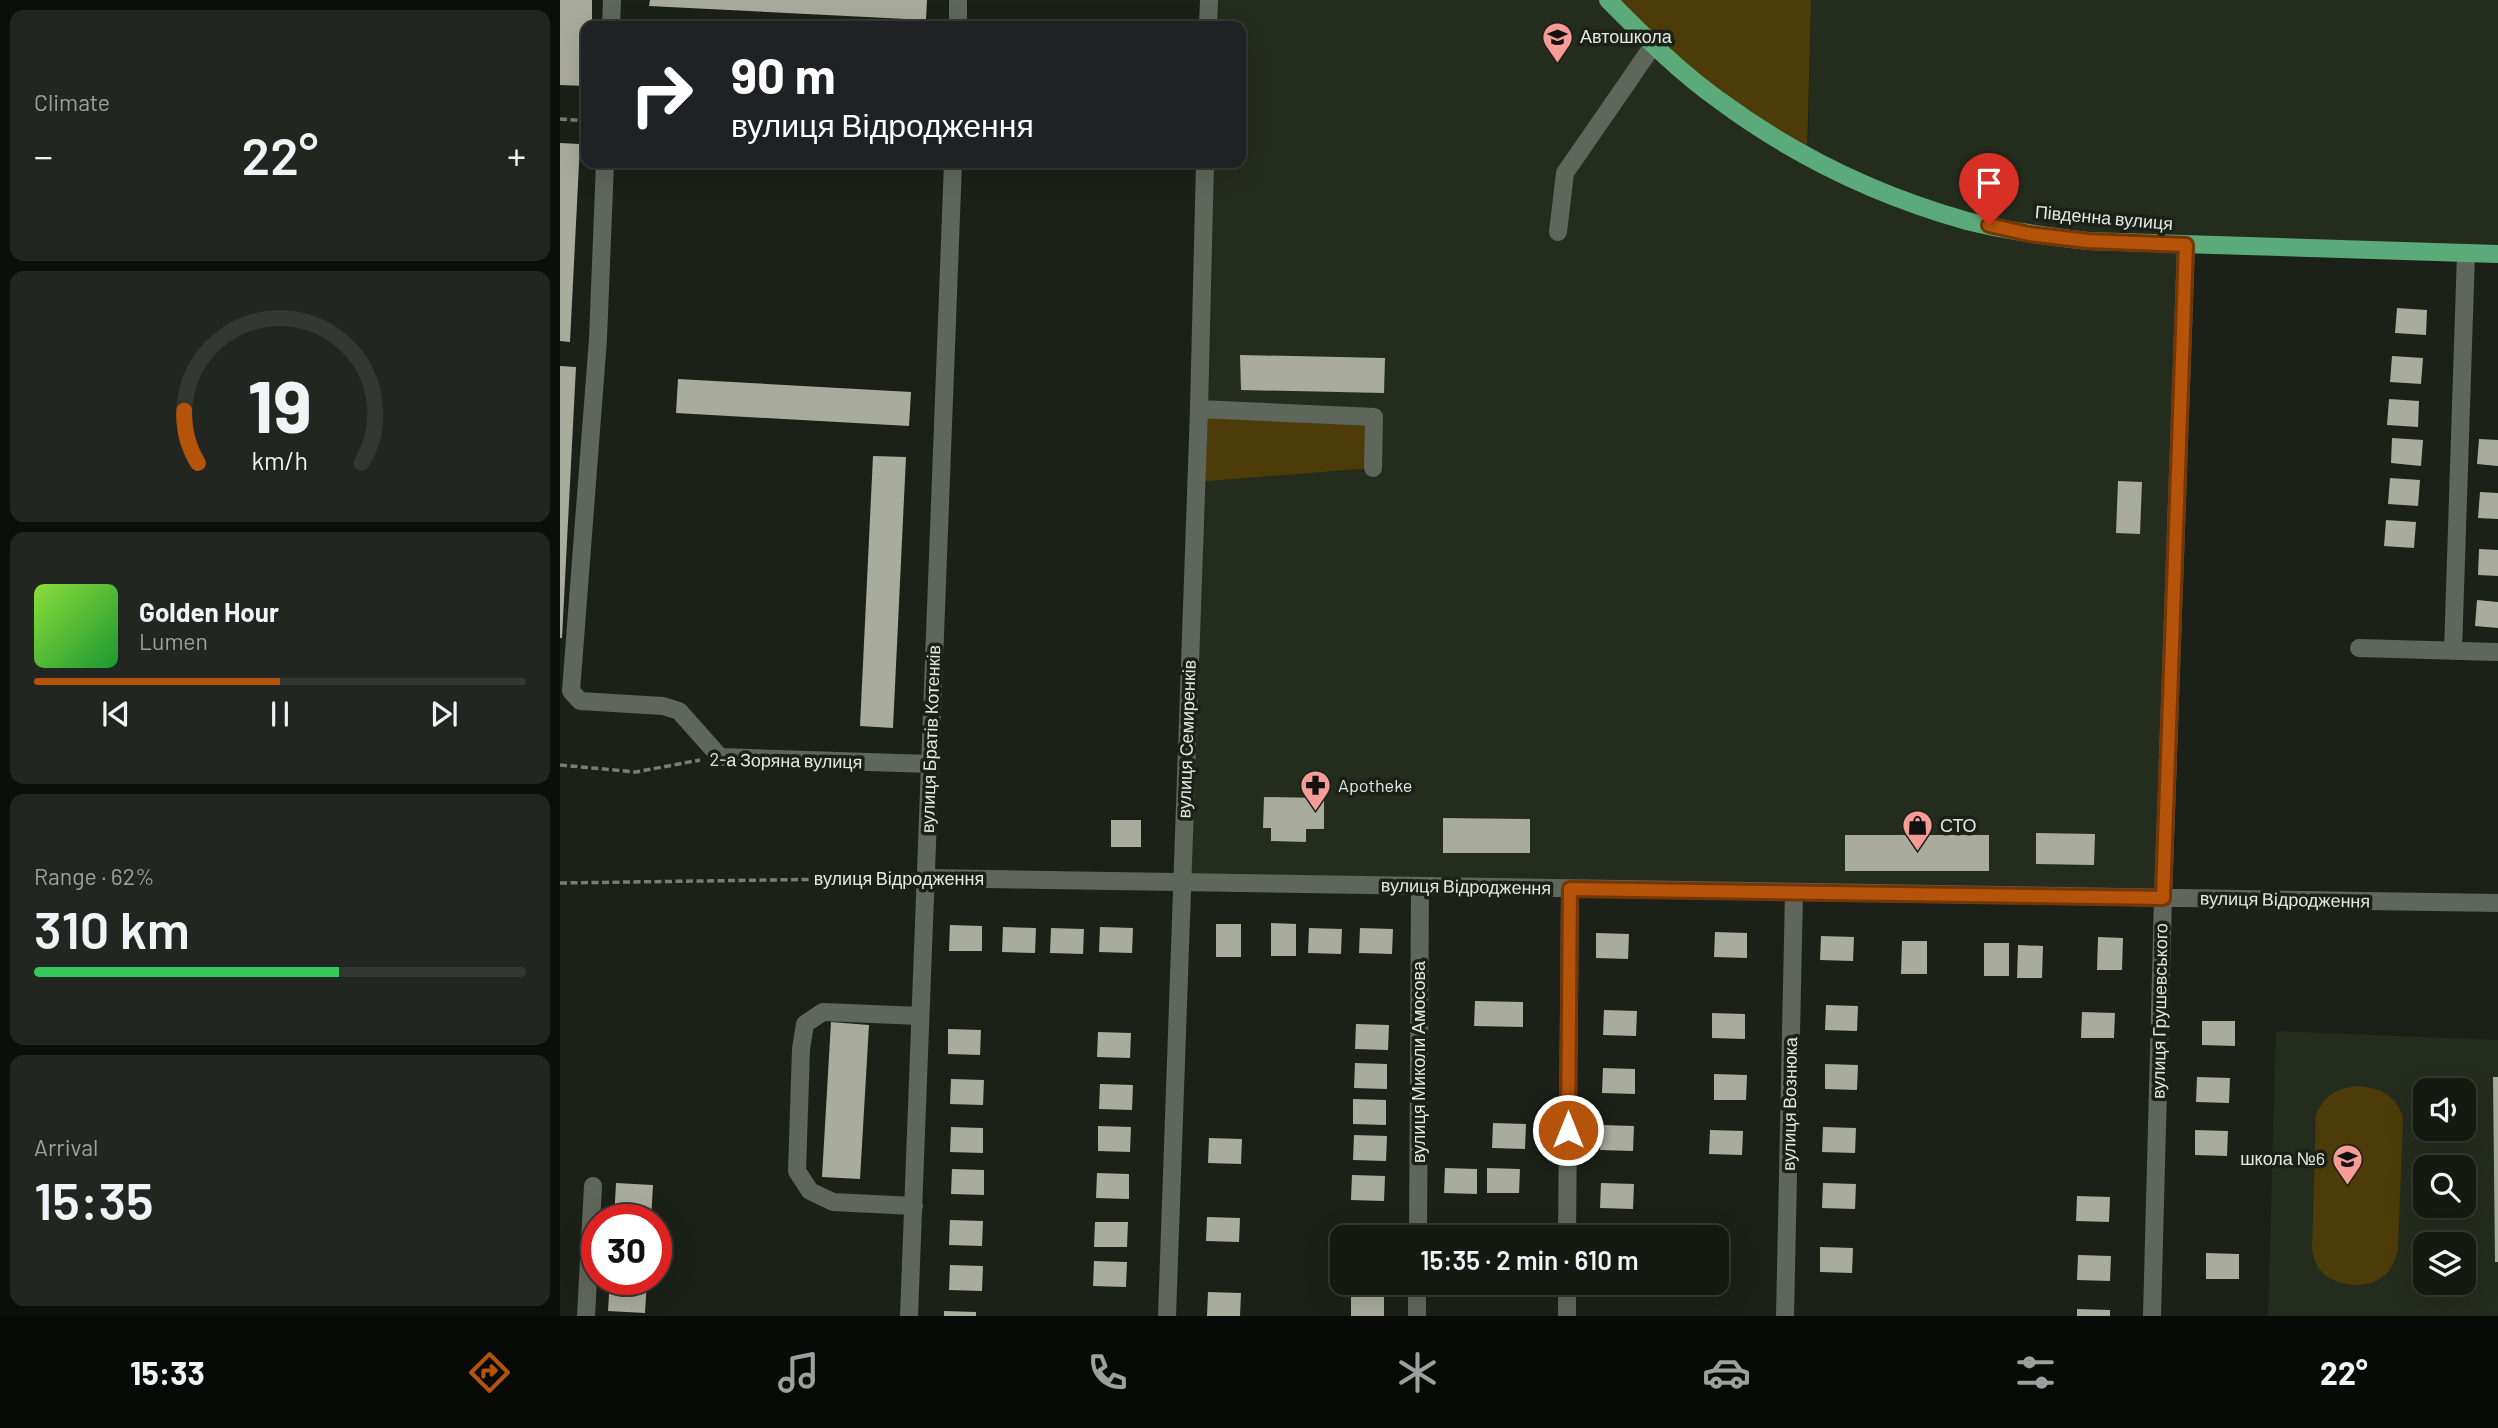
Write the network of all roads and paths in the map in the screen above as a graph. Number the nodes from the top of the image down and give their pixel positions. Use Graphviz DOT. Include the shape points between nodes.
graph roads {
  1 [pos="612,0"];
  2 [pos="958,0"];
  3 [pos="1209,0"];
  4 [pos="1608,0"];
  5 [pos="611,21"];
  6 [pos="958,21"];
  7 [pos="1208,21"];
  8 [pos="1654,44"];
  9 [pos="560,119"];
  10 [pos="581,121"];
  11 [pos="605,168"];
  12 [pos="953,168"];
  13 [pos="1205,168"];
  14 [pos="1558,232"];
  15 [pos="2186,245"];
  16 [pos="2466,253"];
  17 [pos="2498,254"];
  18 [pos="1199,409"];
  19 [pos="1373,468"];
  20 [pos="2359,648"];
  21 [pos="2453,651"];
  22 [pos="2498,652"];
  23 [pos="720,757"];
  24 [pos="930,764"];
  25 [pos="560,765"];
  26 [pos="927,878"];
  27 [pos="560,883"];
  28 [pos="1182,883"];
  29 [pos="1420,886"];
  30 [pos="1570,889"];
  31 [pos="1794,892"];
  32 [pos="2163,898"];
  33 [pos="2498,904"];
  34 [pos="920,1016"];
  35 [pos="593,1186"];
  36 [pos="914,1206"];
  37 [pos="1418,1225"];
  38 [pos="1567,1225"];
  39 [pos="1417,1295"];
  40 [pos="1567,1295"];
  41 [pos="586,1316"];
  42 [pos="909,1316"];
  43 [pos="1167,1316"];
  44 [pos="1417,1316"];
  45 [pos="1567,1316"];
  46 [pos="1785,1316"];
  47 [pos="2152,1316"];
  1 -- 5 [label="street"];
  2 -- 6 [label="street"];
  3 -- 7 [label="street"];
  4 -- 8 [label="main road, Південна вулиця"];
  8 -- 14 [label="street" via="1565,173"];
  8 -- 15 [label="main road, Південна вулиця" via="1718,100 1782,143 1852,179 1930,209 2029,234"];
  9 -- 10 [label="path"];
  11 -- 23 [label="street" via="598,339 570,691 580,701 679,711"];
  12 -- 24 [label="street, вулиця Братів Котенків"];
  13 -- 18 [label="street, вулиця Семиренків"];
  15 -- 16 [label="main road, Південна вулиця"];
  15 -- 32 [label="street, вулиця Грушевського"];
  16 -- 17 [label="main road, Південна вулиця"];
  16 -- 21 [label="street"];
  18 -- 19 [label="street" via="1374,417"];
  18 -- 28 [label="street, вулиця Семиренків"];
  20 -- 21 [label="street"];
  21 -- 22 [label="street"];
  23 -- 24 [label="street, 2-а Зоряна вулиця"];
  23 -- 25 [label="path, 2-а Зоряна вулиця" via="636,772"];
  24 -- 26 [label="street, вулиця Братів Котенків"];
  26 -- 27 [label="path, вулиця Відродження"];
  26 -- 28 [label="street, вулиця Відродження"];
  26 -- 34 [label="street, вулиця Братів Котенків"];
  28 -- 29 [label="street, вулиця Відродження"];
  28 -- 43 [label="street, вулиця Семиренків"];
  29 -- 30 [label="street, вулиця Відродження"];
  29 -- 37 [label="street, вулиця Миколи Амосова"];
  30 -- 31 [label="street, вулиця Відродження"];
  30 -- 38 [label="street"];
  31 -- 32 [label="street, вулиця Відродження"];
  31 -- 46 [label="street, вулиця Вознюка"];
  32 -- 33 [label="street, вулиця Відродження"];
  32 -- 47 [label="street, вулиця Грушевського"];
  34 -- 36 [label="street, вулиця Братів Котенків"];
  34 -- 36 [label="street" via="823,1012 805,1024 797,1171 810,1191 833,1202"];
  35 -- 41 [label="street"];
  36 -- 42 [label="street, вулиця Братів Котенків"];
  39 -- 44 [label="street"];
  40 -- 45 [label="street"];
}
